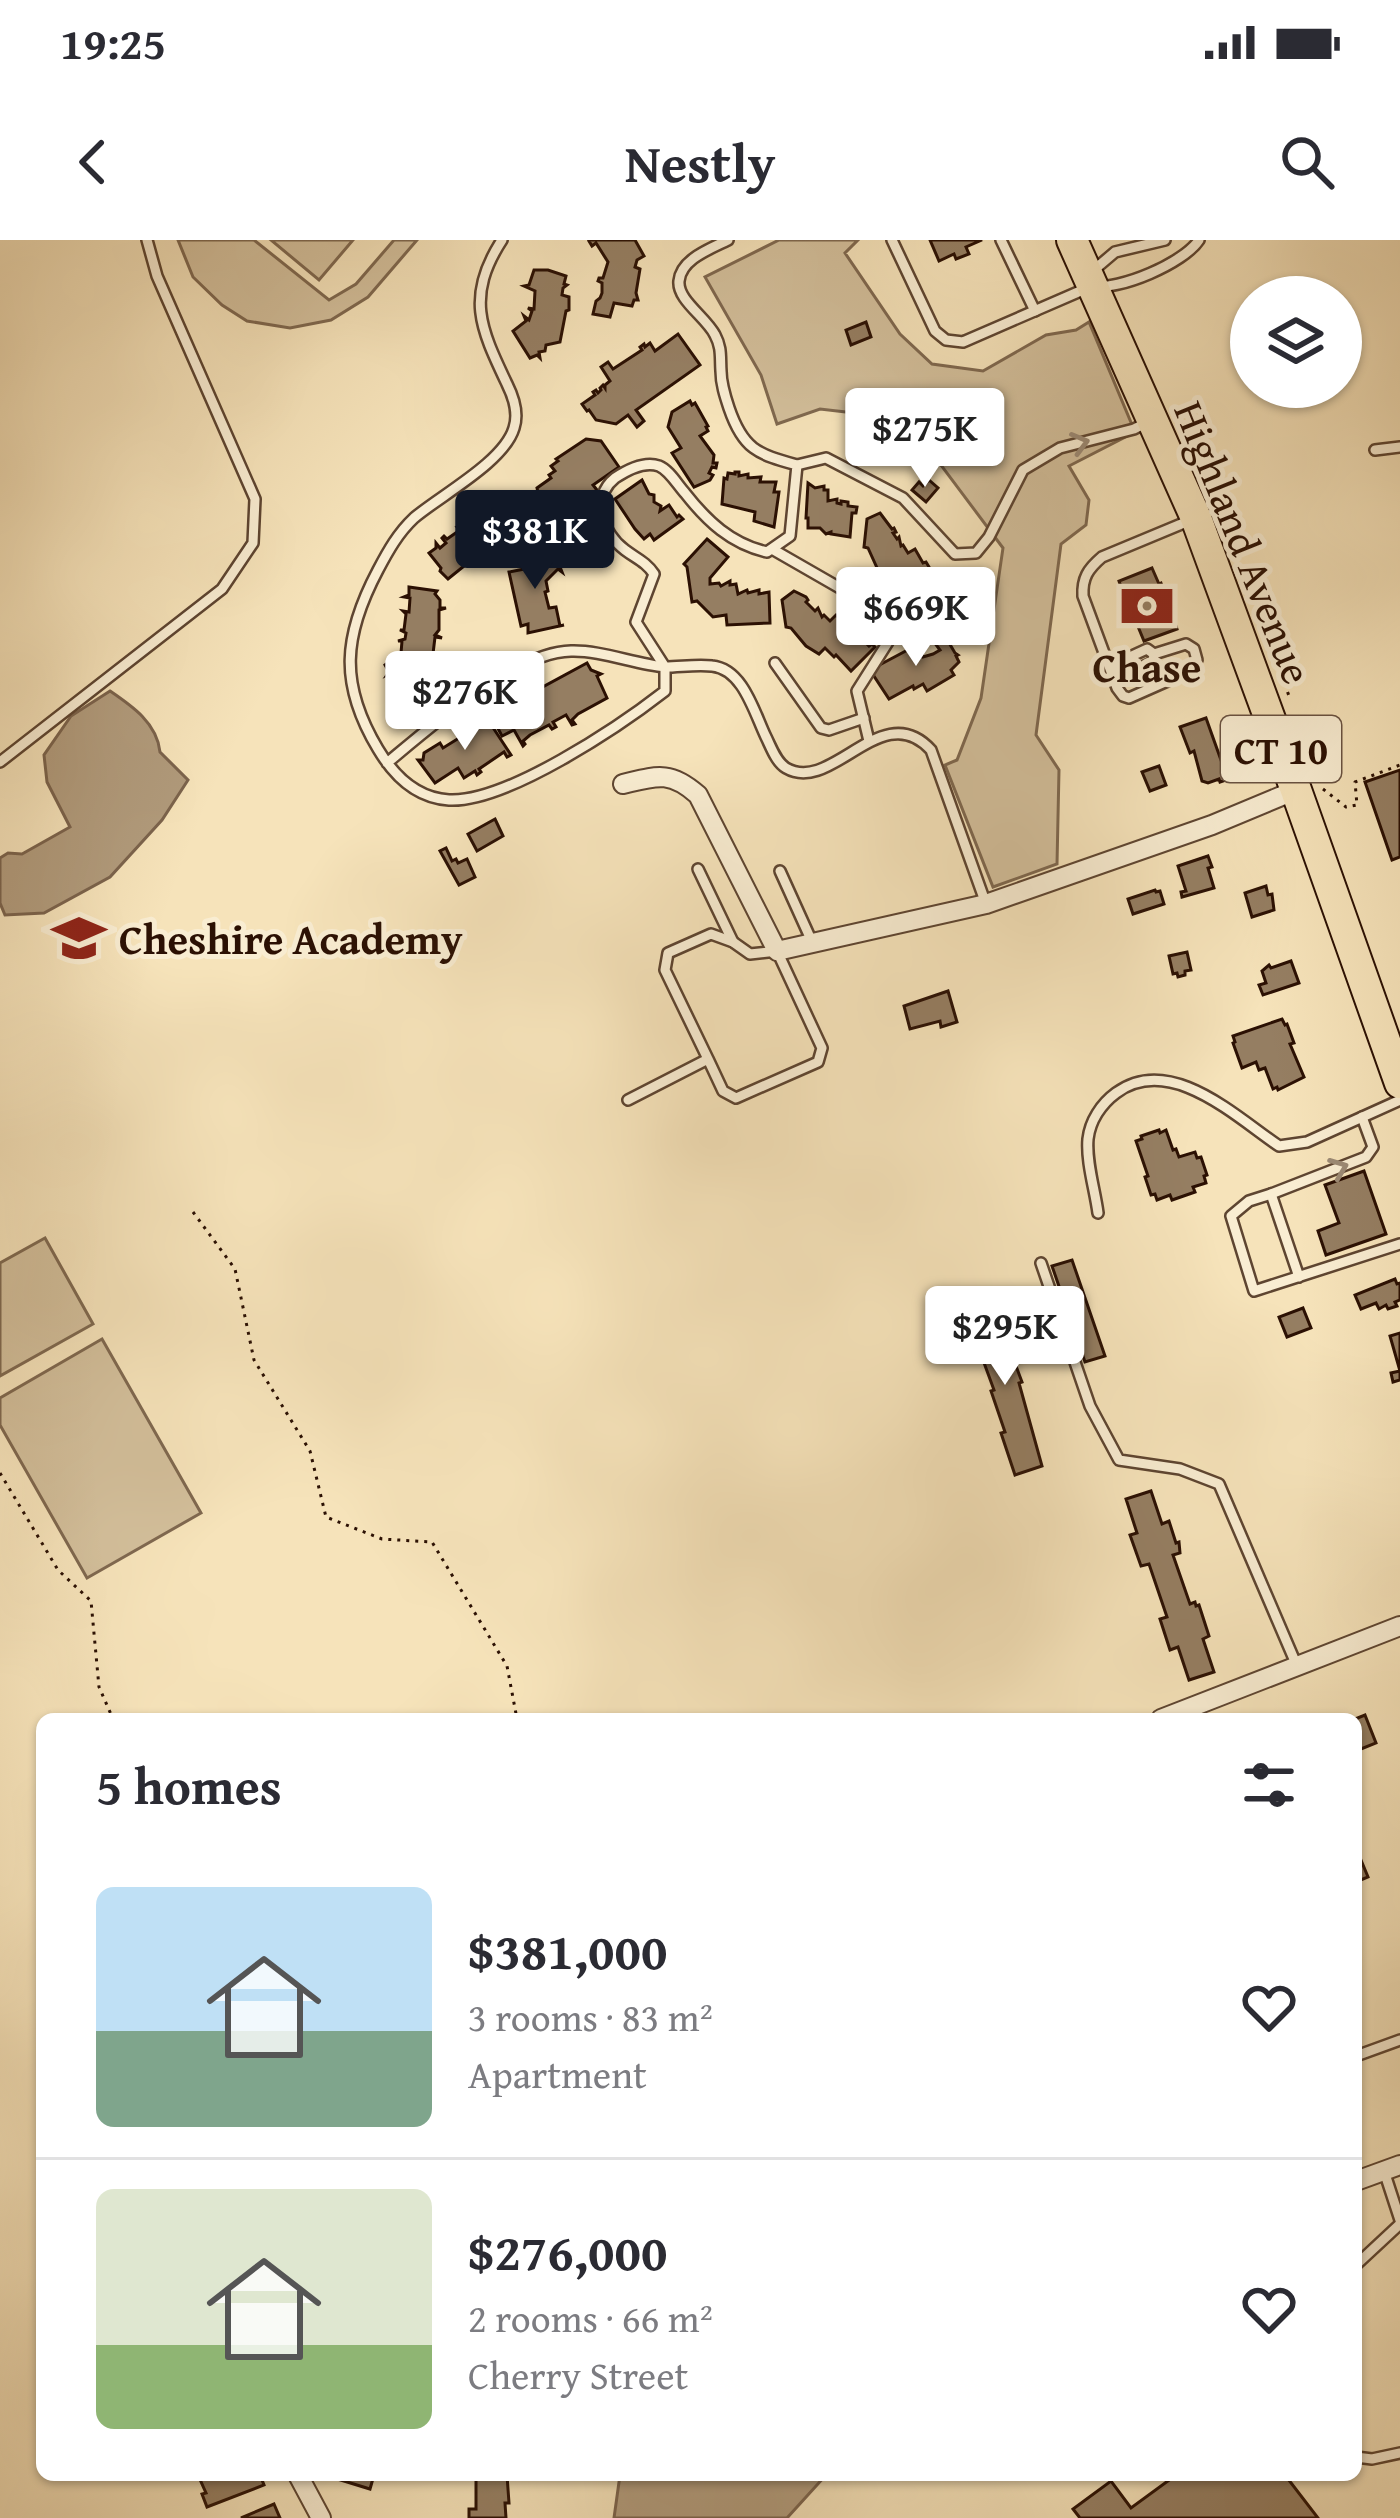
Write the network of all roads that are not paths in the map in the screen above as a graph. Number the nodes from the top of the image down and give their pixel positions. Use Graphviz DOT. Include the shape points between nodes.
graph roads {
  1 [pos="147,240"];
  2 [pos="502,240"];
  3 [pos="728,240"];
  4 [pos="892,240"];
  5 [pos="1000,240"];
  6 [pos="1072,240"];
  7 [pos="1165,240"];
  8 [pos="1199,240"];
  9 [pos="1091,286"];
  10 [pos="1035,311"];
  11 [pos="1152,420"];
  12 [pos="1400,447"];
  13 [pos="1375,450"];
  14 [pos="797,465"];
  15 [pos="1196,518"];
  16 [pos="772,549"];
  17 [pos="775,663"];
  18 [pos="665,667"];
  19 [pos="1116,670"];
  20 [pos="864,718"];
  21 [pos="869,741"];
  22 [pos="0,762"];
  23 [pos="387,763"];
  24 [pos="623,784"];
  25 [pos="1309,789"];
  26 [pos="698,869"];
  27 [pos="781,871"];
  28 [pos="986,904"];
  29 [pos="733,942"];
  30 [pos="813,944"];
  31 [pos="777,951"];
  32 [pos="708,1059"];
  33 [pos="1400,1083"];
  34 [pos="628,1100"];
  35 [pos="1400,1100"];
  36 [pos="1362,1117"];
  37 [pos="1271,1194"];
  38 [pos="1098,1213"];
  39 [pos="1400,1244"];
  40 [pos="1041,1263"];
  41 [pos="1299,1277"];
  42 [pos="1400,1626"];
  43 [pos="1297,1666"];
  44 [pos="1176,1713"];
  45 [pos="1400,2040"];
  46 [pos="1362,2054"];
  47 [pos="1392,2168"];
  48 [pos="1362,2179"];
  49 [pos="1400,2222"];
  50 [pos="1362,2259"];
  51 [pos="1400,2452"];
  52 [pos="1362,2458"];
  53 [pos="301,2481"];
  54 [pos="321,2518"];
  1 -- 22 [label="lane" via="255,499 253,543 222,589"];
  2 -- 23 [label="lane" via="479,302 484,334 512,394 514,433 413,519 360,604 349,668 353,698"];
  3 -- 14 [label="lane" via="684,266 678,283 714,332 738,432 748,447"];
  4 -- 10 [label="lane" via="946,340 962,342"];
  5 -- 10 [label="lane"];
  6 -- 9 [label="highway, Highland Avenue / CT 10"];
  7 -- 9 [label="lane" via="1104,258"];
  8 -- 9 [label="lane" via="1191,252 1132,280"];
  9 -- 10 [label="lane"];
  9 -- 11 [label="highway, Highland Avenue / CT 10"];
  14 -- 11 [label="lane, one-way" via="826,458 903,498 955,554 976,554 1023,470 1060,448"];
  11 -- 15 [label="highway, Highland Avenue / CT 10"];
  12 -- 13 [label="lane"];
  14 -- 16 [label="lane" via="790,536"];
  15 -- 19 [label="lane" via="1102,557 1082,580"];
  15 -- 25 [label="highway, Highland Avenue / CT 10"];
  16 -- 18 [label="lane" via="725,536 664,467 647,464 613,480 601,513 622,548 654,574 635,622"];
  16 -- 20 [label="lane" via="884,617 888,641 857,691"];
  17 -- 20 [label="lane" via="821,728"];
  18 -- 21 [label="lane" via="728,670 787,769 826,767"];
  18 -- 23 [label="lane" via="574,651 542,656 477,693"];
  18 -- 23 [label="lane" via="665,691 630,718 480,797 424,794"];
  19 -- 19 [label="lane" via="1117,688 1130,698 1190,671 1197,660 1186,644 1148,650"];
  20 -- 21 [label="lane"];
  21 -- 28 [label="lane" via="897,733 932,750"];
  24 -- 31 [label="street" via="660,775 698,795"];
  25 -- 28 [label="street"];
  25 -- 33 [label="highway, Highland Avenue / CT 10"];
  26 -- 29 [label="lane"];
  27 -- 30 [label="lane"];
  28 -- 30 [label="street"];
  29 -- 31 [label="lane" via="750,954"];
  29 -- 32 [label="lane" via="712,934 668,953 664,970"];
  30 -- 31 [label="street"];
  31 -- 32 [label="lane" via="822,1048 818,1062 736,1098"];
  32 -- 34 [label="lane"];
  35 -- 36 [label="lane"];
  37 -- 36 [label="lane, one-way" via="1366,1157 1373,1147"];
  36 -- 38 [label="lane" via="1279,1146 1200,1090 1135,1083 1092,1121"];
  37 -- 41 [label="lane"];
  37 -- 41 [label="lane" via="1231,1216 1254,1291"];
  39 -- 41 [label="lane"];
  40 -- 43 [label="lane" via="1090,1406 1119,1460 1180,1468 1220,1484"];
  42 -- 43 [label="street"];
  43 -- 44 [label="street"];
  45 -- 46 [label="lane"];
  47 -- 48 [label="street"];
  47 -- 49 [label="lane"];
  49 -- 50 [label="lane"];
  51 -- 52 [label="lane"];
  53 -- 54 [label="street"];
}
